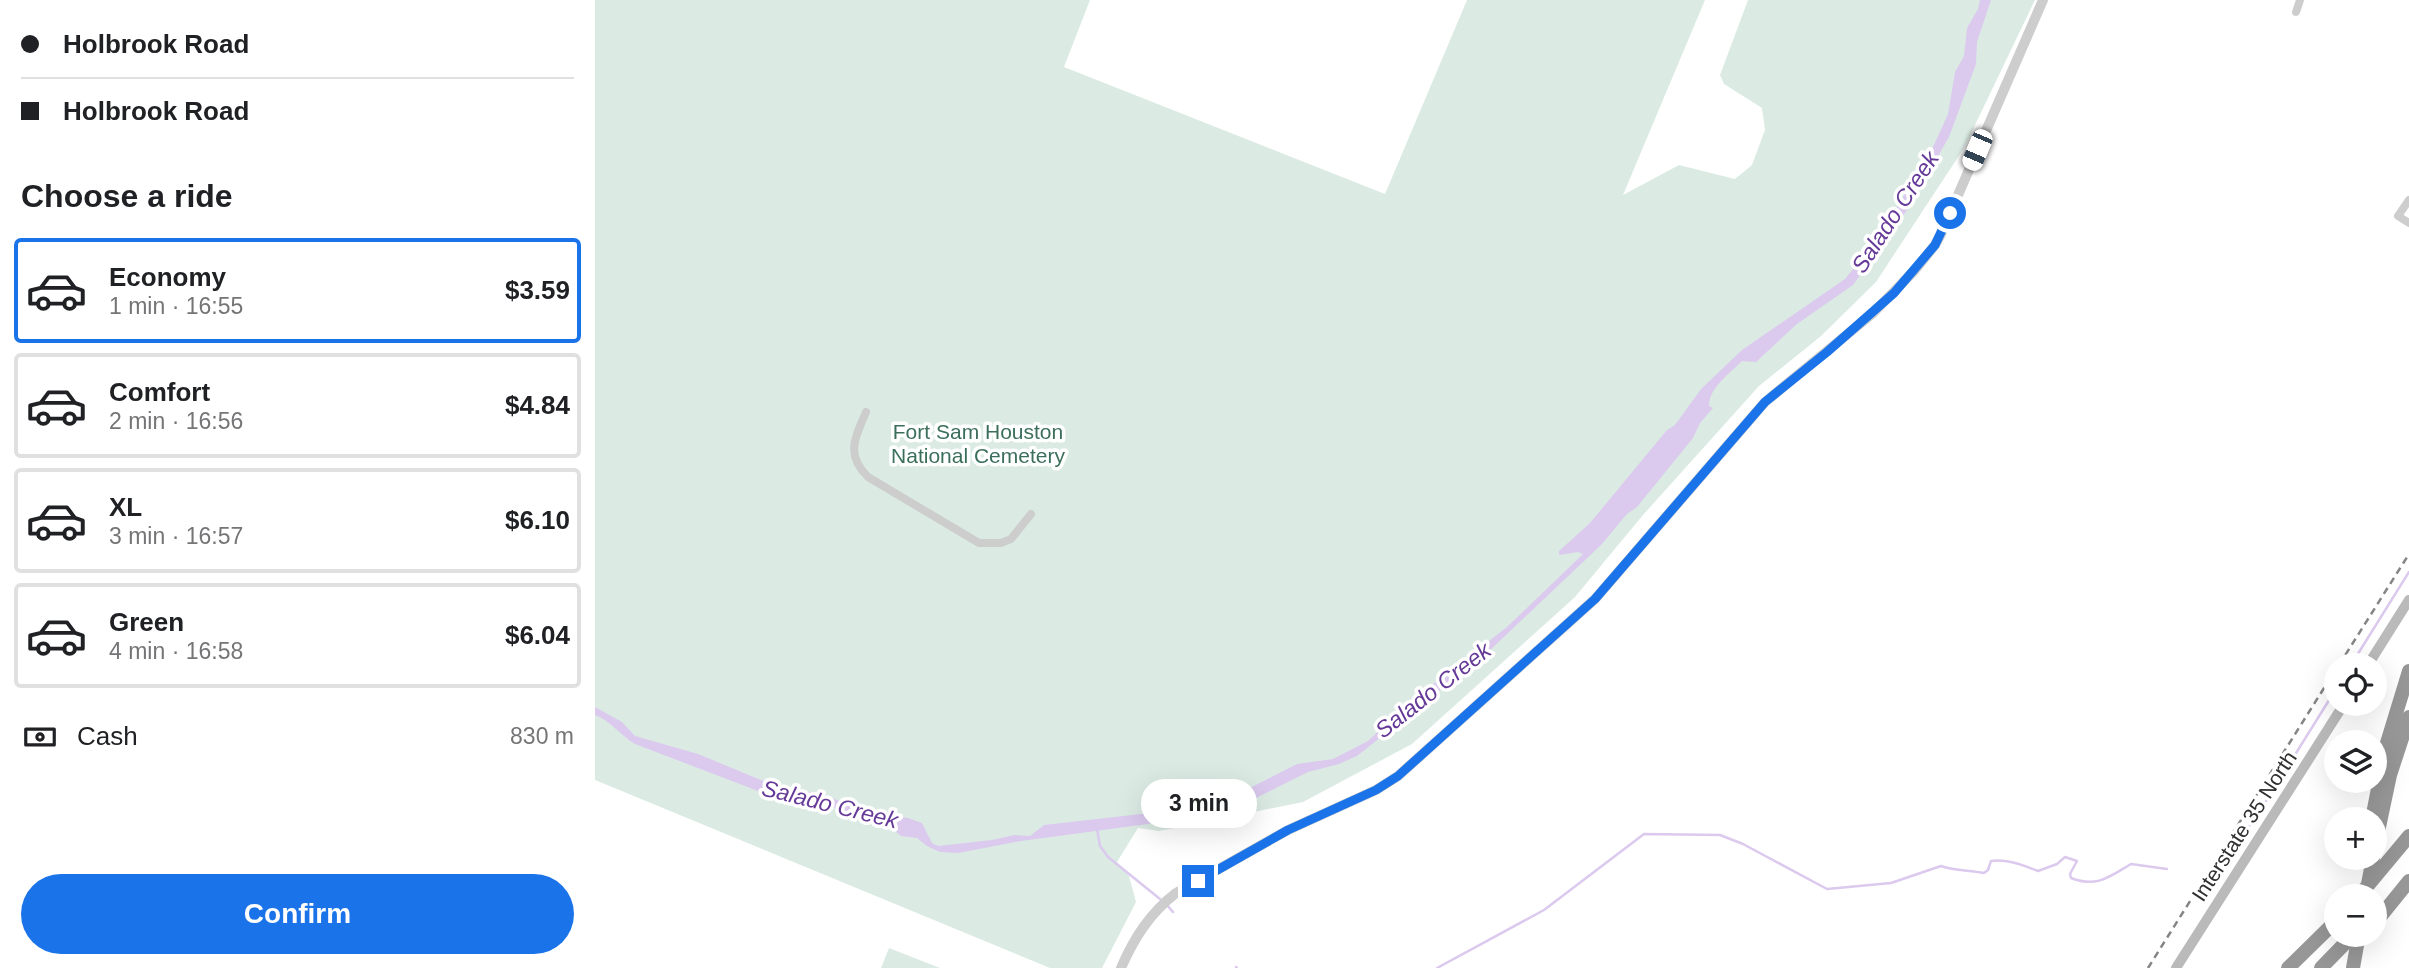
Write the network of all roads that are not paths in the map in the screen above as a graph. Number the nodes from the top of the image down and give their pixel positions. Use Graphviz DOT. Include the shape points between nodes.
graph roads {
  1 [pos="2043,0"];
  2 [pos="2300,0"];
  3 [pos="2295,12"];
  4 [pos="2409,200"];
  5 [pos="2409,223"];
  6 [pos="866,412"];
  7 [pos="1031,514"];
  8 [pos="2409,600"];
  9 [pos="2376,653"];
  10 [pos="2409,671"];
  11 [pos="2336,716"];
  12 [pos="2409,717"];
  13 [pos="2387,770"];
  14 [pos="2387,772"];
  15 [pos="2409,836"];
  16 [pos="2409,874"];
  17 [pos="2409,881"];
  18 [pos="2369,884"];
  19 [pos="2387,899"];
  20 [pos="2387,908"];
  21 [pos="2324,933"];
  22 [pos="2344,947"];
  23 [pos="2349,947"];
  24 [pos="2355,947"];
  25 [pos="1121,968"];
  26 [pos="2176,968"];
  27 [pos="2288,968"];
  28 [pos="2321,968"];
  29 [pos="2334,968"];
  30 [pos="2351,968"];
  1 -- 25 [label="street" via="1941,234 1894,293 1765,402 1595,599 1398,776 1288,830 1176,893 1137,934"];
  2 -- 3 [label="street"];
  4 -- 5 [label="street" via="2398,216"];
  6 -- 7 [label="street" via="853,451 860,470 879,484 979,543 1011,539"];
  8 -- 9 [label="main road"];
  10 -- 13 [label="highway"];
  11 -- 26 [label="main road, Interstate 35 North"];
  12 -- 14 [label="highway"];
  15 -- 18 [label="highway"];
  16 -- 19 [label="highway"];
  17 -- 20 [label="highway"];
  21 -- 27 [label="highway"];
  22 -- 28 [label="highway"];
  23 -- 29 [label="highway"];
  24 -- 30 [label="highway"];
}
